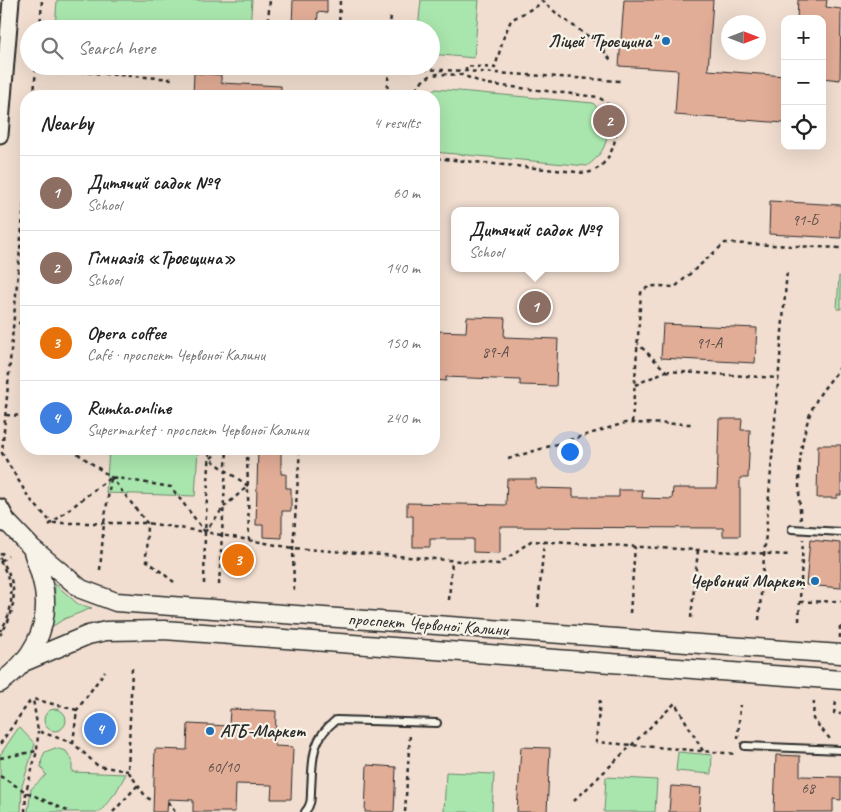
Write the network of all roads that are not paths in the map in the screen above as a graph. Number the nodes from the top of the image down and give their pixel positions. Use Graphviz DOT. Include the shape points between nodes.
graph roads {
  1 [pos="11,0"];
  2 [pos="0,135"];
  3 [pos="0,508"];
  4 [pos="5,523"];
  5 [pos="792,529"];
  6 [pos="841,532"];
  7 [pos="32,548"];
  8 [pos="840,646"];
  9 [pos="26,661"];
  10 [pos="841,680"];
  11 [pos="0,683"];
  12 [pos="437,723"];
  13 [pos="745,746"];
  14 [pos="840,750"];
  15 [pos="305,812"];
  1 -- 2 [label="street"];
  3 -- 4 [label="street"];
  4 -- 7 [label="main road, проспект Червоної Калини"];
  5 -- 6 [label="lane"];
  7 -- 8 [label="main road, проспект Червоної Калини" via="81,589 116,602"];
  7 -- 9 [label="main road" via="44,589 45,608 36,645"];
  9 -- 10 [label="main road, проспект Червоної Калини" via="88,635 106,631 154,630"];
  9 -- 11 [label="main road"];
  12 -- 15 [label="lane" via="336,720 318,740 313,757 311,805"];
  13 -- 14 [label="lane"];
}
